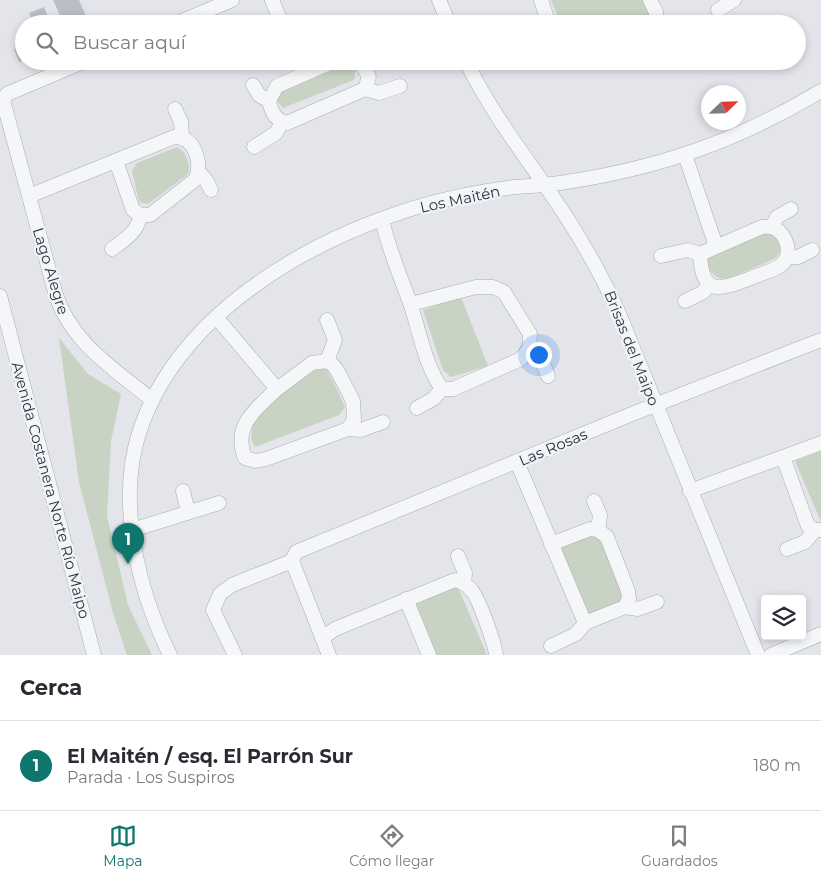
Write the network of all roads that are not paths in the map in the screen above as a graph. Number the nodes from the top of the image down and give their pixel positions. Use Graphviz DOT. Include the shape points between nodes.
graph roads {
  1 [pos="232,0"];
  2 [pos="272,0"];
  3 [pos="439,0"];
  4 [pos="541,0"];
  5 [pos="650,0"];
  6 [pos="734,0"];
  7 [pos="718,10"];
  8 [pos="196,15"];
  9 [pos="278,15"];
  10 [pos="445,15"];
  11 [pos="546,15"];
  12 [pos="656,15"];
  13 [pos="64,70"];
  14 [pos="301,70"];
  15 [pos="313,70"];
  16 [pos="365,70"];
  17 [pos="471,70"];
  18 [pos="303,74"];
  19 [pos="254,85"];
  20 [pos="400,86"];
  21 [pos="365,89"];
  22 [pos="821,91"];
  23 [pos="269,101"];
  24 [pos="175,109"];
  25 [pos="282,122"];
  26 [pos="182,137"];
  27 [pos="254,146"];
  28 [pos="685,155"];
  29 [pos="116,161"];
  30 [pos="199,172"];
  31 [pos="545,185"];
  32 [pos="211,190"];
  33 [pos="29,196"];
  34 [pos="791,209"];
  35 [pos="141,215"];
  36 [pos="382,219"];
  37 [pos="772,227"];
  38 [pos="716,246"];
  39 [pos="112,249"];
  40 [pos="812,250"];
  41 [pos="700,254"];
  42 [pos="661,256"];
  43 [pos="787,257"];
  44 [pos="710,285"];
  45 [pos="0,296"];
  46 [pos="685,301"];
  47 [pos="410,304"];
  48 [pos="216,317"];
  49 [pos="327,320"];
  50 [pos="821,340"];
  51 [pos="529,349"];
  52 [pos="326,361"];
  53 [pos="548,376"];
  54 [pos="277,389"];
  55 [pos="442,389"];
  56 [pos="152,400"];
  57 [pos="656,405"];
  58 [pos="417,408"];
  59 [pos="383,422"];
  60 [pos="348,429"];
  61 [pos="821,443"];
  62 [pos="782,457"];
  63 [pos="517,462"];
  64 [pos="183,491"];
  65 [pos="690,491"];
  66 [pos="594,501"];
  67 [pos="219,503"];
  68 [pos="188,512"];
  69 [pos="132,530"];
  70 [pos="598,530"];
  71 [pos="818,530"];
  72 [pos="551,544"];
  73 [pos="787,549"];
  74 [pos="458,556"];
  75 [pos="292,561"];
  76 [pos="464,583"];
  77 [pos="406,599"];
  78 [pos="657,602"];
  79 [pos="625,607"];
  80 [pos="585,624"];
  81 [pos="821,634"];
  82 [pos="322,638"];
  83 [pos="551,646"];
  84 [pos="94,655"];
  85 [pos="170,655"];
  86 [pos="236,655"];
  87 [pos="329,655"];
  88 [pos="429,655"];
  89 [pos="496,655"];
  90 [pos="758,655"];
  91 [pos="771,655"];
  1 -- 8 [label="street"];
  2 -- 9 [label="street"];
  3 -- 10 [label="street"];
  4 -- 11 [label="street"];
  5 -- 12 [label="street"];
  6 -- 7 [label="street"];
  13 -- 33 [label="street, Lago Alegre" via="4,97"];
  14 -- 18 [label="street"];
  15 -- 18 [label="street"];
  16 -- 21 [label="street" via="369,77"];
  17 -- 31 [label="street, Brisas del Maipo"];
  18 -- 23 [label="street" via="277,86"];
  19 -- 23 [label="street" via="259,95"];
  20 -- 21 [label="street" via="379,93"];
  21 -- 25 [label="street" via="287,123"];
  22 -- 28 [label="street, Los Maitén" via="755,127"];
  23 -- 25 [label="street" via="272,113"];
  24 -- 26 [label="street" via="181,122"];
  25 -- 27 [label="street" via="276,133"];
  26 -- 29 [label="street" via="174,137"];
  26 -- 30 [label="street" via="190,142 199,163"];
  28 -- 31 [label="street, Los Maitén" via="634,170"];
  28 -- 38 [label="street"];
  29 -- 33 [label="street"];
  29 -- 35 [label="street" via="133,210"];
  30 -- 32 [label="street"];
  30 -- 35 [label="street" via="196,179 150,215"];
  31 -- 36 [label="street, Los Maitén" via="477,193"];
  31 -- 57 [label="street, Brisas del Maipo" via="603,280"];
  33 -- 56 [label="street, Lago Alegre" via="65,318 85,344"];
  34 -- 37 [label="street" via="777,217"];
  35 -- 39 [label="street" via="133,233"];
  36 -- 47 [label="street"];
  36 -- 48 [label="street, Los Maitén" via="300,257"];
  37 -- 38 [label="street" via="762,227"];
  37 -- 43 [label="street" via="785,239"];
  38 -- 41 [label="street"];
  40 -- 43 [label="street" via="798,257"];
  41 -- 42 [label="street" via="688,250"];
  41 -- 44 [label="street" via="703,276"];
  43 -- 44 [label="street" via="780,266 728,287"];
  44 -- 46 [label="street" via="702,294"];
  45 -- 84 [label="street, Avenida Costanera Norte Río Maipo"];
  47 -- 51 [label="street" via="476,287 493,287 504,292 530,334"];
  47 -- 55 [label="street" via="434,378"];
  48 -- 54 [label="street"];
  48 -- 56 [label="street, Los Maitén" via="181,354"];
  49 -- 52 [label="street" via="335,340"];
  50 -- 57 [label="street, Las Rosas"];
  51 -- 53 [label="street"];
  51 -- 55 [label="street" via="521,359 453,389"];
  52 -- 54 [label="street" via="312,363"];
  52 -- 60 [label="street" via="338,370 354,401 354,420"];
  54 -- 60 [label="street" via="245,422 240,438 245,458 266,459"];
  55 -- 58 [label="street" via="429,403"];
  56 -- 69 [label="street, Los Maitén" via="139,432 132,469"];
  57 -- 63 [label="street, Las Rosas"];
  57 -- 65 [label="street, Brisas del Maipo"];
  59 -- 60 [label="street" via="362,430"];
  61 -- 62 [label="street"];
  62 -- 65 [label="street"];
  62 -- 71 [label="street" via="808,526"];
  63 -- 72 [label="street"];
  63 -- 75 [label="street, Las Rosas" via="296,552"];
  64 -- 68 [label="street"];
  65 -- 90 [label="street, Brisas del Maipo"];
  66 -- 70 [label="street" via="600,515"];
  67 -- 68 [label="street"];
  68 -- 69 [label="street"];
  69 -- 85 [label="street, Los Maitén" via="146,598"];
  70 -- 72 [label="street" via="590,529"];
  70 -- 79 [label="street" via="607,537 628,591"];
  71 -- 73 [label="street" via="805,542"];
  72 -- 80 [label="street"];
  74 -- 76 [label="street" via="465,573"];
  75 -- 82 [label="street"];
  75 -- 86 [label="street, Las Rosas" via="232,585 220,594 213,610"];
  76 -- 77 [label="street" via="455,580"];
  76 -- 89 [label="street" via="472,591 495,645"];
  77 -- 82 [label="street" via="335,629"];
  77 -- 88 [label="street"];
  78 -- 79 [label="street" via="638,609"];
  79 -- 80 [label="street"];
  80 -- 83 [label="street" via="576,634"];
  81 -- 91 [label="street"];
  82 -- 87 [label="street"];
}
